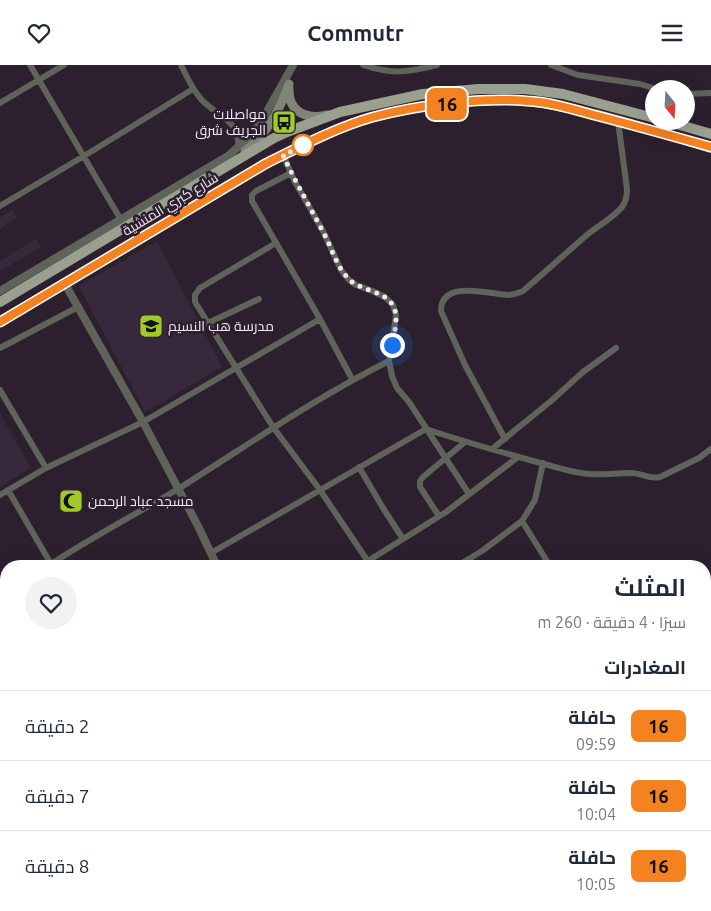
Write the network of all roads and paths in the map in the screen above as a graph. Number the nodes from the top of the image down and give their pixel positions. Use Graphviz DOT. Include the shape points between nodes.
graph roads {
  1 [pos="30,65"];
  2 [pos="64,65"];
  3 [pos="181,65"];
  4 [pos="294,65"];
  5 [pos="363,65"];
  6 [pos="437,65"];
  7 [pos="551,65"];
  8 [pos="39,80"];
  9 [pos="289,84"];
  10 [pos="645,86"];
  11 [pos="193,89"];
  12 [pos="711,93"];
  13 [pos="695,94"];
  14 [pos="0,103"];
  15 [pos="340,112"];
  16 [pos="645,115"];
  17 [pos="618,121"];
  18 [pos="695,129"];
  19 [pos="711,134"];
  20 [pos="239,147"];
  21 [pos="711,147"];
  22 [pos="283,155"];
  23 [pos="84,156"];
  24 [pos="291,173"];
  25 [pos="214,174"];
  26 [pos="0,206"];
  27 [pos="121,220"];
  28 [pos="276,243"];
  29 [pos="65,284"];
  30 [pos="0,291"];
  31 [pos="259,299"];
  32 [pos="0,303"];
  33 [pos="78,307"];
  34 [pos="320,319"];
  35 [pos="0,322"];
  36 [pos="208,323"];
  37 [pos="616,348"];
  38 [pos="0,349"];
  39 [pos="389,361"];
  40 [pos="236,368"];
  41 [pos="352,379"];
  42 [pos="0,390"];
  43 [pos="143,422"];
  44 [pos="274,427"];
  45 [pos="426,429"];
  46 [pos="505,439"];
  47 [pos="465,442"];
  48 [pos="492,449"];
  49 [pos="711,449"];
  50 [pos="446,457"];
  51 [pos="518,457"];
  52 [pos="543,463"];
  53 [pos="359,467"];
  54 [pos="46,468"];
  55 [pos="178,489"];
  56 [pos="8,490"];
  57 [pos="320,490"];
  58 [pos="0,495"];
  59 [pos="469,495"];
  60 [pos="439,516"];
  61 [pos="522,521"];
  62 [pos="403,539"];
  63 [pos="210,553"];
  64 [pos="46,560"];
  65 [pos="57,560"];
  66 [pos="214,560"];
  67 [pos="366,560"];
  68 [pos="374,560"];
  69 [pos="467,560"];
  70 [pos="546,560"];
  1 -- 8 [label="street"];
  2 -- 8 [label="street"];
  3 -- 11 [label="street"];
  4 -- 9 [label="street"];
  4 -- 20 [label="street" via="260,124"];
  5 -- 6 [label="street" via="394,72"];
  7 -- 10 [label="street" via="578,75"];
  8 -- 14 [label="street"];
  8 -- 23 [label="street"];
  9 -- 15 [label="main road" via="289,97 294,108 301,113 323,116"];
  9 -- 25 [label="main road" via="260,138"];
  11 -- 20 [label="street" via="202,101 230,122 236,130"];
  11 -- 23 [label="street"];
  12 -- 13 [label="street"];
  15 -- 16 [label="main road, شارع كبري المنشية" via="442,92 514,89 563,94"];
  15 -- 25 [label="main road, شارع كبري المنشية" via="287,132"];
  17 -- 21 [label="main road, شارع كبري المنشية"];
  17 -- 22 [label="main road, شارع كبري المنشية" via="528,101 453,103 372,118"];
  17 -- 46 [label="street" via="628,189 627,198 616,213 523,291 509,295 458,291 441,305 452,337"];
  18 -- 19 [label="main road"];
  20 -- 27 [label="street"];
  22 -- 24 [label="street"];
  22 -- 29 [label="main road, شارع كبري المنشية"];
  23 -- 26 [label="street"];
  23 -- 27 [label="street"];
  24 -- 28 [label="street" via="252,195 252,201"];
  24 -- 39 [label="street" via="341,270 356,285 385,297 393,305 396,315"];
  25 -- 32 [label="main road, شارع كبري المنشية"];
  27 -- 30 [label="street"];
  28 -- 34 [label="street"];
  28 -- 36 [label="street" via="200,288 195,302"];
  29 -- 33 [label="street"];
  29 -- 35 [label="main road, شارع كبري المنشية"];
  31 -- 36 [label="street"];
  33 -- 38 [label="street"];
  33 -- 43 [label="street"];
  34 -- 40 [label="street"];
  34 -- 41 [label="street"];
  36 -- 40 [label="street"];
  37 -- 46 [label="street"];
  39 -- 41 [label="street"];
  39 -- 45 [label="street" via="398,388"];
  40 -- 43 [label="street"];
  40 -- 44 [label="street"];
  41 -- 44 [label="street"];
  42 -- 54 [label="street"];
  43 -- 54 [label="street"];
  43 -- 55 [label="street"];
  44 -- 55 [label="street"];
  44 -- 57 [label="street"];
  45 -- 47 [label="street"];
  45 -- 50 [label="street"];
  45 -- 53 [label="street"];
  46 -- 48 [label="street"];
  47 -- 48 [label="street"];
  47 -- 50 [label="street"];
  48 -- 51 [label="street"];
  49 -- 52 [label="street" via="654,479 633,473 602,475 572,472"];
  50 -- 59 [label="street"];
  50 -- 60 [label="street" via="420,481 420,487"];
  51 -- 52 [label="street"];
  51 -- 59 [label="street"];
  52 -- 61 [label="street" via="535,500"];
  53 -- 57 [label="street"];
  53 -- 62 [label="street"];
  54 -- 56 [label="street"];
  55 -- 63 [label="street"];
  55 -- 65 [label="street"];
  56 -- 58 [label="street"];
  56 -- 64 [label="street"];
  57 -- 63 [label="street"];
  57 -- 67 [label="street"];
  59 -- 60 [label="street"];
  60 -- 62 [label="street"];
  61 -- 69 [label="street"];
  61 -- 70 [label="street"];
  62 -- 68 [label="street"];
  63 -- 66 [label="street"];
}
